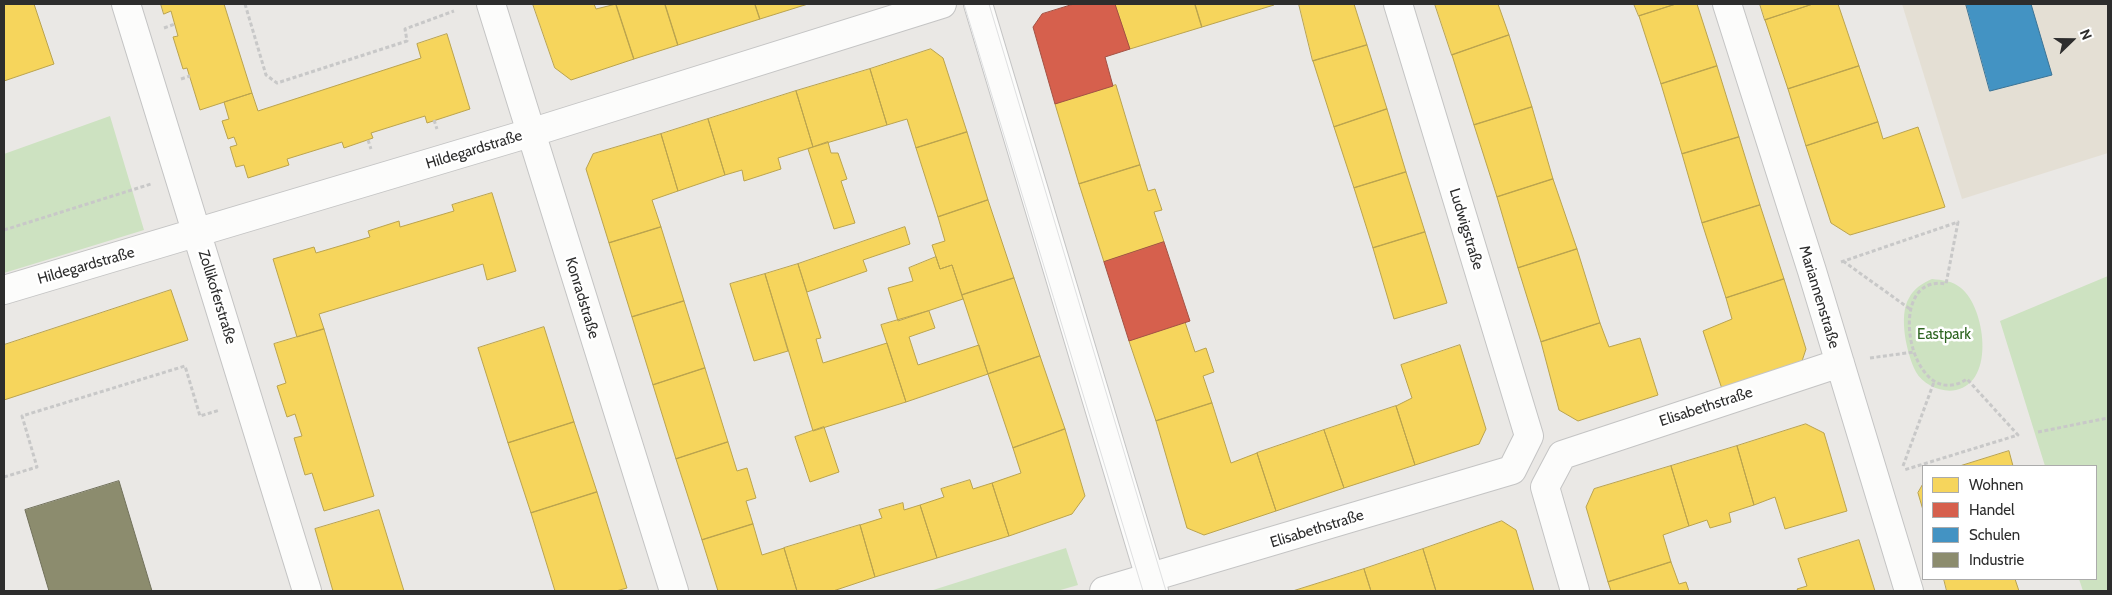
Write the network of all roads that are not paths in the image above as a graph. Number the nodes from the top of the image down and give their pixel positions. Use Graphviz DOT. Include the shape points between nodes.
graph roads {
  1 [pos="126,4"];
  2 [pos="491,4"];
  3 [pos="942,4"];
  4 [pos="978,4"];
  5 [pos="1398,4"];
  6 [pos="1727,4"];
  7 [pos="530,133"];
  8 [pos="197,233"];
  9 [pos="4,290"];
  10 [pos="1840,363"];
  11 [pos="1520,454"];
  12 [pos="1152,585"];
  13 [pos="307,591"];
  14 [pos="674,591"];
  15 [pos="1104,591"];
  16 [pos="1575,591"];
  17 [pos="1909,591"];
  1 -- 8 [label="street, Zollikoferstraße"];
  2 -- 7 [label="street, Konradstraße"];
  3 -- 7 [label="street, Hildegardstraße"];
  4 -- 12 [label="street"];
  5 -- 11 [label="street, Ludwigstraße" via="1529,436"];
  6 -- 10 [label="street, Mariannenstraße"];
  7 -- 8 [label="street, Hildegardstraße"];
  7 -- 14 [label="street, Konradstraße"];
  8 -- 9 [label="street, Hildegardstraße"];
  8 -- 13 [label="street, Zollikoferstraße"];
  10 -- 16 [label="street, Elisabethstraße" via="1562,455 1545,487"];
  10 -- 17 [label="street, Mariannenstraße"];
  11 -- 12 [label="street, Elisabethstraße" via="1512,470"];
  12 -- 15 [label="street, Elisabethstraße"];
}
